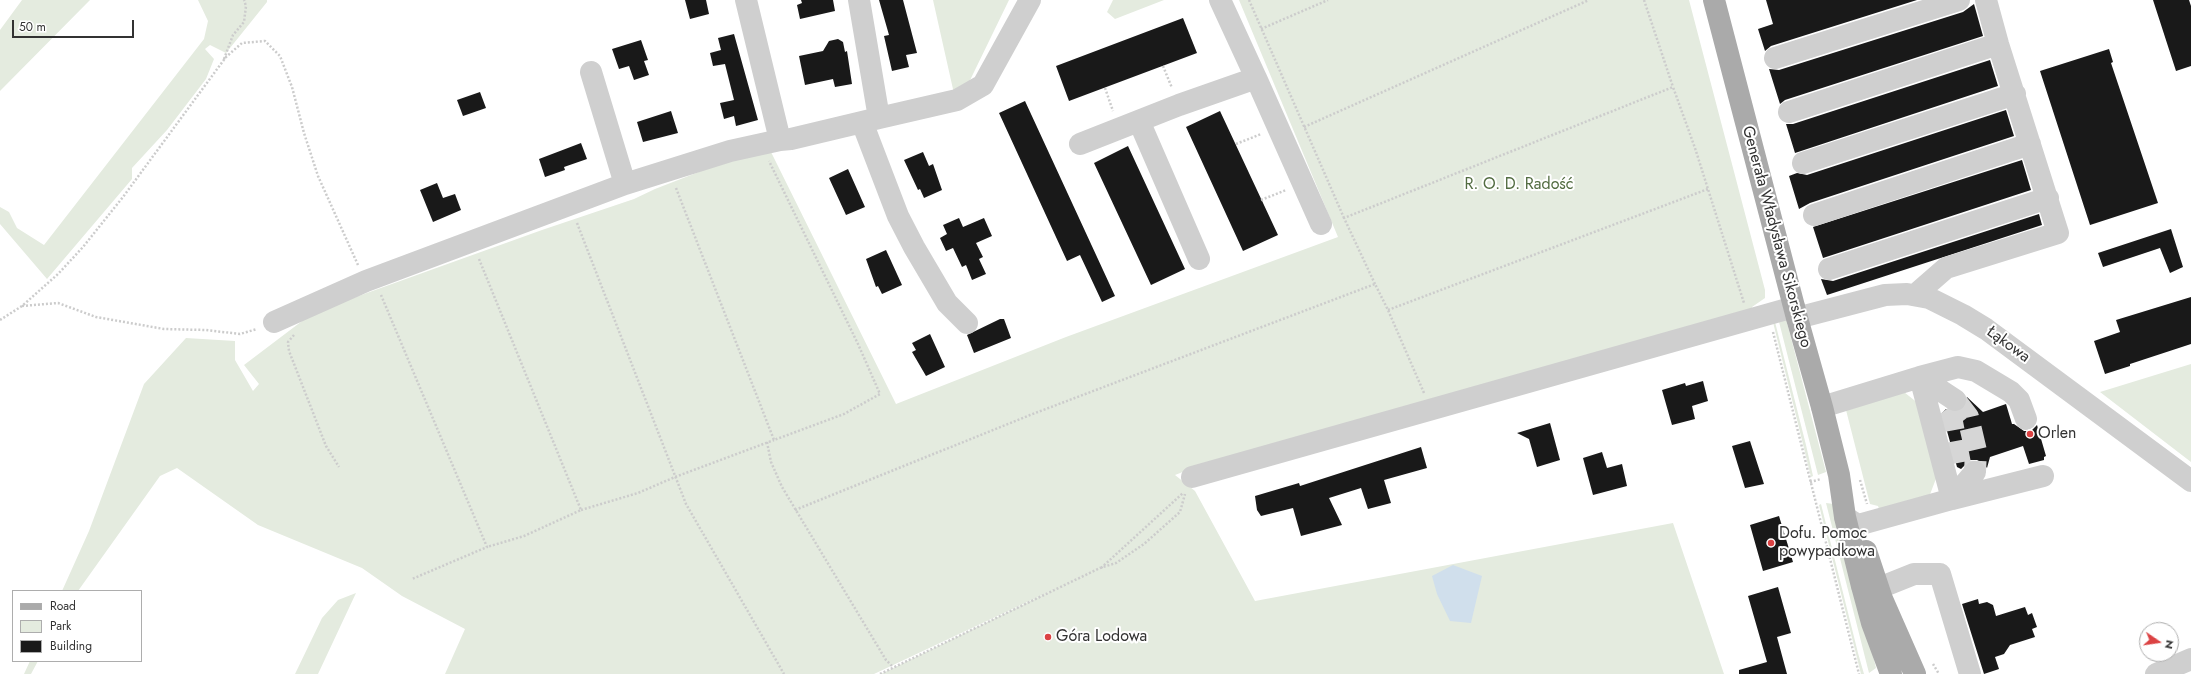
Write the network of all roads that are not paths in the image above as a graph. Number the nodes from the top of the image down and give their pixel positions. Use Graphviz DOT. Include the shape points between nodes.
graph roads {
  1 [pos="746,0"];
  2 [pos="859,0"];
  3 [pos="1030,0"];
  4 [pos="1220,0"];
  5 [pos="1714,0"];
  6 [pos="1959,0"];
  7 [pos="1986,0"];
  8 [pos="1998,44"];
  9 [pos="1775,58"];
  10 [pos="591,72"];
  11 [pos="1256,78"];
  12 [pos="2015,94"];
  13 [pos="1789,112"];
  14 [pos="870,120"];
  15 [pos="1139,121"];
  16 [pos="1080,144"];
  17 [pos="2030,144"];
  18 [pos="773,147"];
  19 [pos="1803,164"];
  20 [pos="625,184"];
  21 [pos="2048,198"];
  22 [pos="1814,215"];
  23 [pos="1321,224"];
  24 [pos="1199,259"];
  25 [pos="1829,269"];
  26 [pos="1915,295"];
  27 [pos="1795,312"];
  28 [pos="274,322"];
  29 [pos="967,323"];
  30 [pos="1920,377"];
  31 [pos="1950,406"];
  32 [pos="1822,407"];
  33 [pos="2026,419"];
  34 [pos="1968,470"];
  35 [pos="2043,476"];
  36 [pos="1192,477"];
  37 [pos="2191,481"];
  38 [pos="1952,499"];
  39 [pos="1851,521"];
  40 [pos="1870,587"];
  41 [pos="2191,659"];
  42 [pos="1891,674"];
  43 [pos="1914,674"];
  44 [pos="1970,674"];
  45 [pos="2156,674"];
  1 -- 18 [label="street"];
  2 -- 14 [label="street"];
  3 -- 14 [label="street" via="983,85 957,100"];
  4 -- 11 [label="street"];
  5 -- 27 [label="main road, Generała Władysława Sikorskiego"];
  6 -- 9 [label="street"];
  7 -- 8 [label="street"];
  8 -- 12 [label="street"];
  8 -- 13 [label="street"];
  10 -- 20 [label="street"];
  11 -- 15 [label="street"];
  11 -- 23 [label="street"];
  12 -- 17 [label="street"];
  12 -- 19 [label="street"];
  14 -- 18 [label="street" via="791,139"];
  14 -- 29 [label="street" via="898,216 947,303"];
  15 -- 16 [label="street"];
  15 -- 24 [label="street"];
  17 -- 21 [label="street"];
  17 -- 22 [label="street"];
  18 -- 20 [label="street" via="730,151"];
  20 -- 28 [label="street" via="373,291"];
  21 -- 25 [label="street"];
  21 -- 26 [label="street" via="2058,233 1946,268"];
  26 -- 27 [label="street, Łąkowa" via="1876,296"];
  26 -- 37 [label="street, Łąkowa" via="1945,305 1986,329"];
  27 -- 32 [label="main road, Generała Władysława Sikorskiego"];
  27 -- 36 [label="street, Łąkowa"];
  30 -- 31 [label="street"];
  30 -- 32 [label="street"];
  30 -- 33 [label="street" via="1958,366 1976,371 2011,392 2019,400"];
  30 -- 38 [label="street"];
  32 -- 39 [label="main road, Generała Władysława Sikorskiego" via="1849,476"];
  34 -- 38 [label="street"];
  35 -- 38 [label="street"];
  38 -- 39 [label="street" via="1879,519"];
  39 -- 40 [label="main road, Generała Władysława Sikorskiego"];
  40 -- 42 [label="main road, Generała Władysława Sikorskiego" via="1872,623"];
  40 -- 43 [label="main road, Generała Władysława Sikorskiego"];
  40 -- 44 [label="street" via="1914,574 1940,574"];
  41 -- 45 [label="street"];
}
